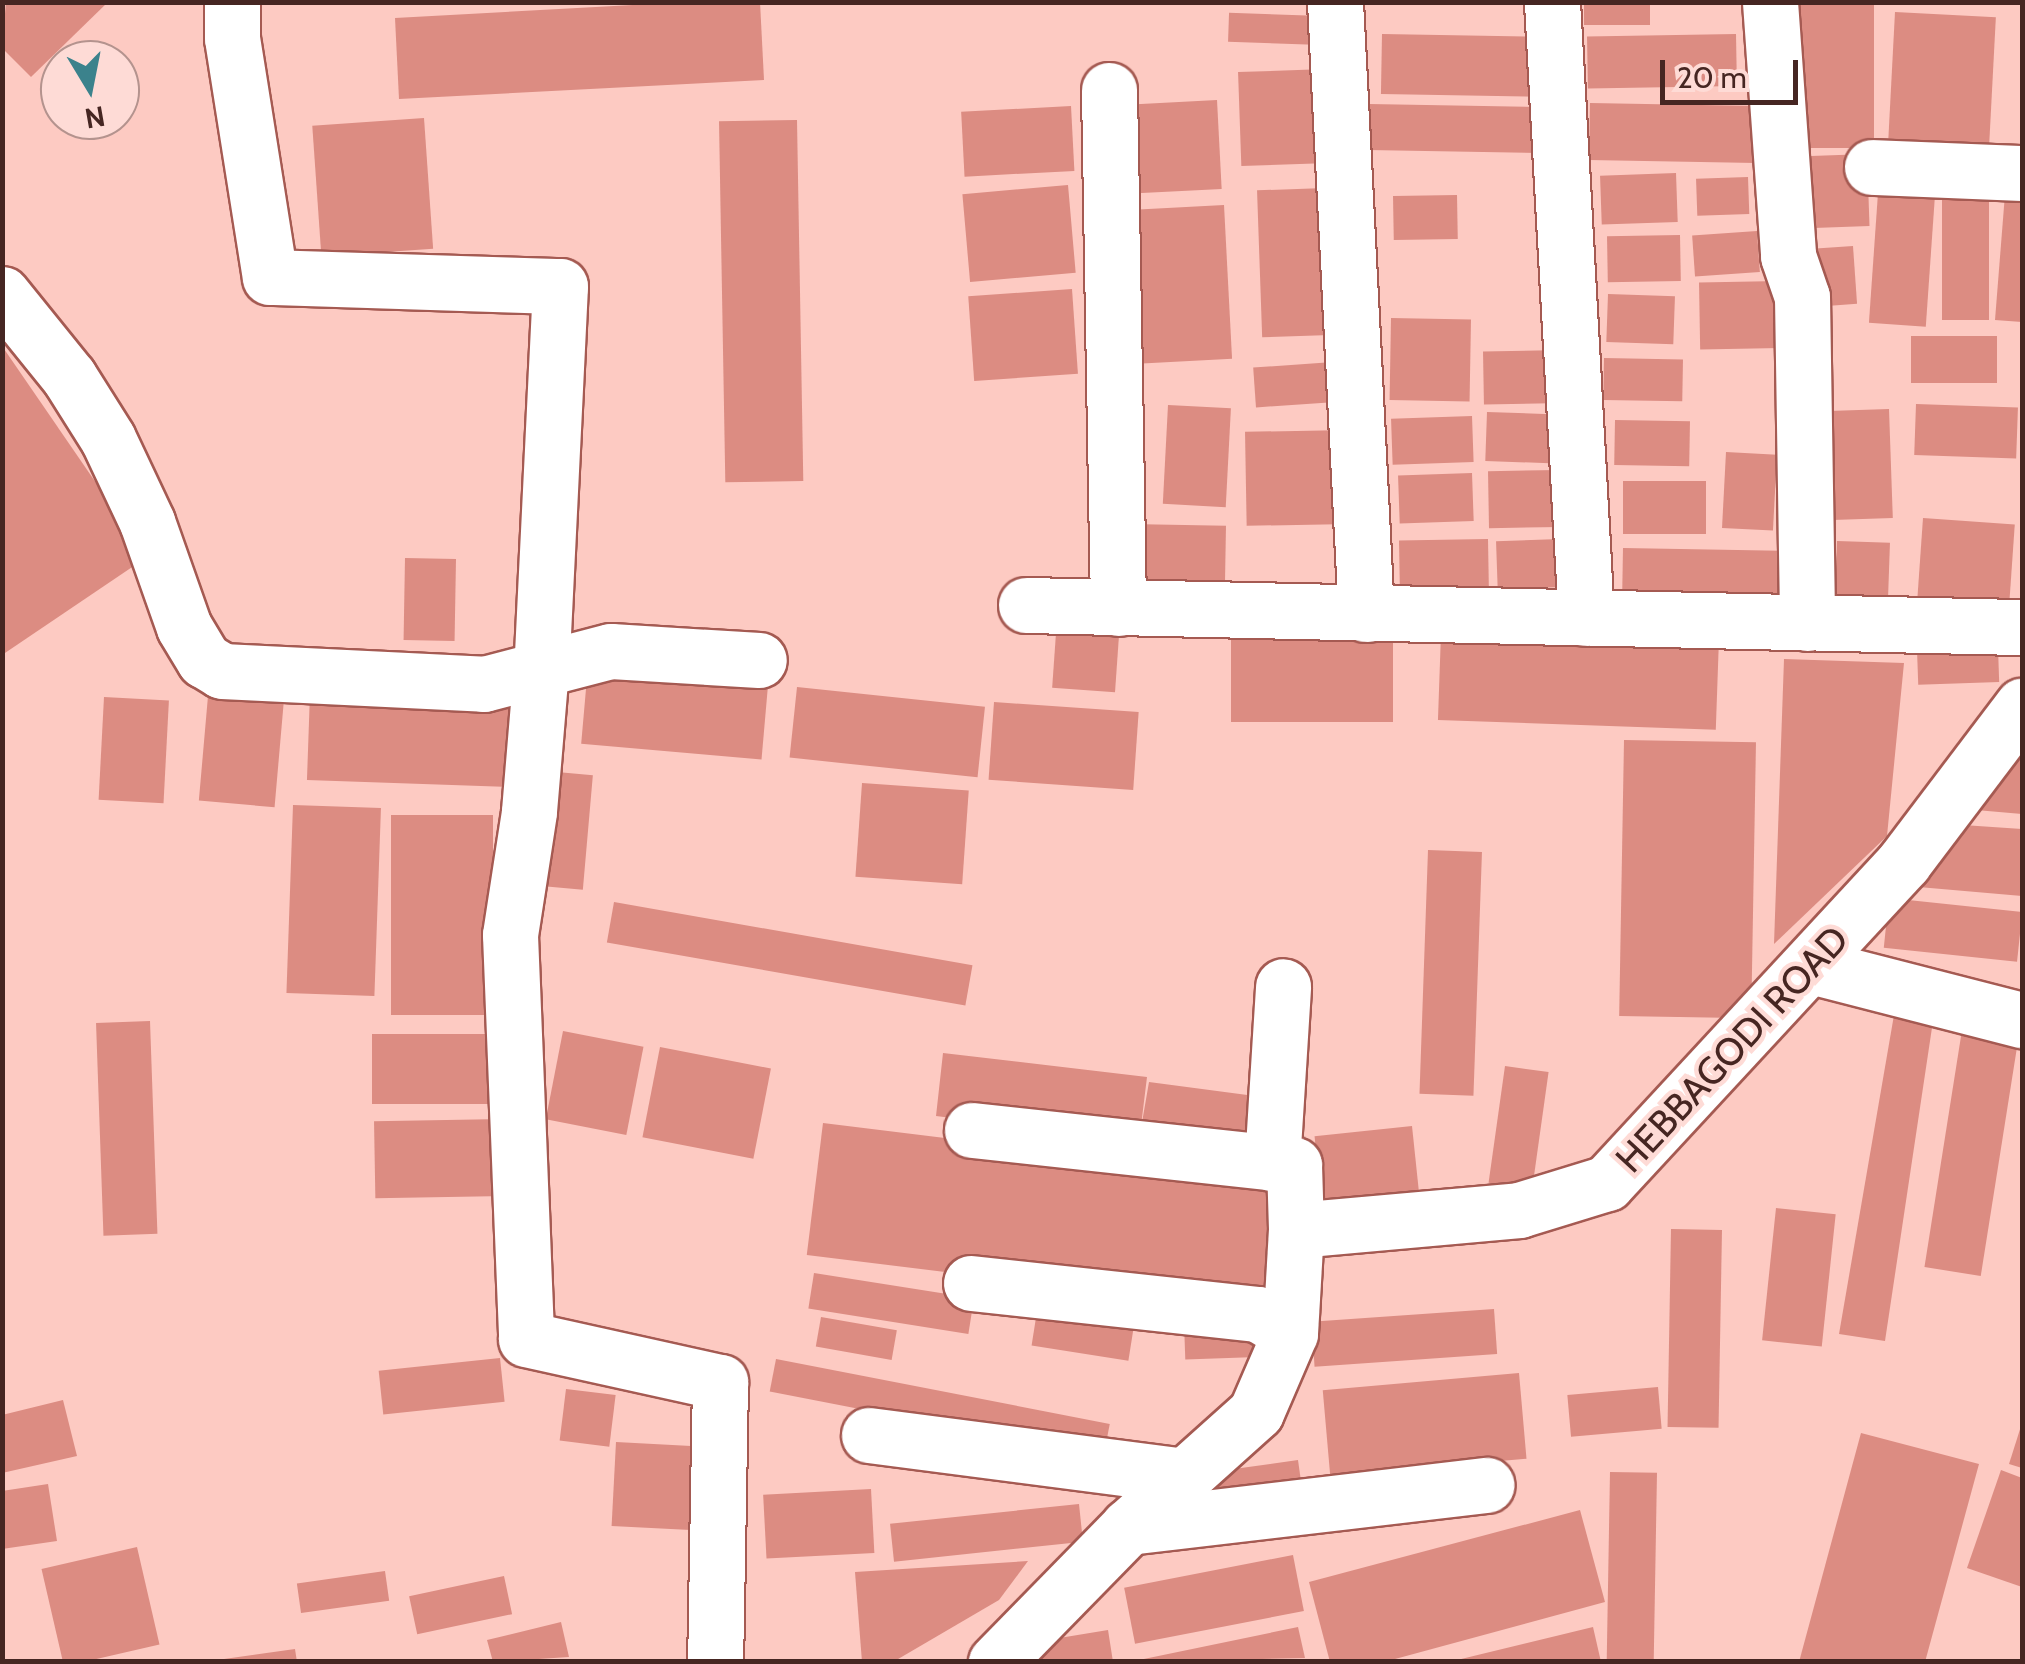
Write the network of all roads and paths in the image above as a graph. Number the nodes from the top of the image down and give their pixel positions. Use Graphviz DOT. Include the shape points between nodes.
graph roads {
  1 [pos="232,2"];
  2 [pos="1335,2"];
  3 [pos="1552,2"];
  4 [pos="1770,2"];
  5 [pos="1109,90"];
  6 [pos="1872,166"];
  7 [pos="2022,173"];
  8 [pos="2,294"];
  9 [pos="1026,605"];
  10 [pos="1118,608"];
  11 [pos="1366,614"];
  12 [pos="1586,618"];
  13 [pos="1807,623"];
  14 [pos="2022,627"];
  15 [pos="759,660"];
  16 [pos="541,668"];
  17 [pos="2022,706"];
  18 [pos="1811,966"];
  19 [pos="1284,986"];
  20 [pos="2022,1020"];
  21 [pos="972,1130"];
  22 [pos="1272,1162"];
  23 [pos="1296,1230"];
  24 [pos="970,1284"];
  25 [pos="1290,1332"];
  26 [pos="869,1434"];
  27 [pos="1184,1476"];
  28 [pos="1487,1485"];
  29 [pos="1128,1526"];
  30 [pos="715,1662"];
  31 [pos="996,1662"];
  1 -- 16 [label="street" via="270,277 560,286"];
  2 -- 11 [label="street"];
  3 -- 12 [label="street"];
  4 -- 13 [label="street" via="1788,256 1802,298"];
  5 -- 10 [label="street"];
  6 -- 7 [label="street"];
  8 -- 16 [label="street" via="69,377 108,439 147,522 184,628 204,660 244,675 484,684"];
  9 -- 10 [label="street"];
  10 -- 11 [label="street"];
  11 -- 12 [label="street"];
  12 -- 13 [label="street"];
  13 -- 14 [label="street"];
  15 -- 16 [label="street" via="611,652"];
  16 -- 30 [label="street" via="530,812 510,935 526,1339 720,1382"];
  17 -- 18 [label="street, HEBBAGODI ROAD" via="1904,862"];
  18 -- 20 [label="street"];
  18 -- 23 [label="street, HEBBAGODI ROAD" via="1608,1184 1519,1210"];
  19 -- 22 [label="street"];
  21 -- 22 [label="street"];
  22 -- 23 [label="street" via="1294,1165"];
  23 -- 25 [label="street"];
  24 -- 25 [label="street" via="1258,1314"];
  25 -- 27 [label="street" via="1256,1412"];
  26 -- 27 [label="street"];
  27 -- 29 [label="street"];
  28 -- 29 [label="street"];
  29 -- 31 [label="street"];
}
